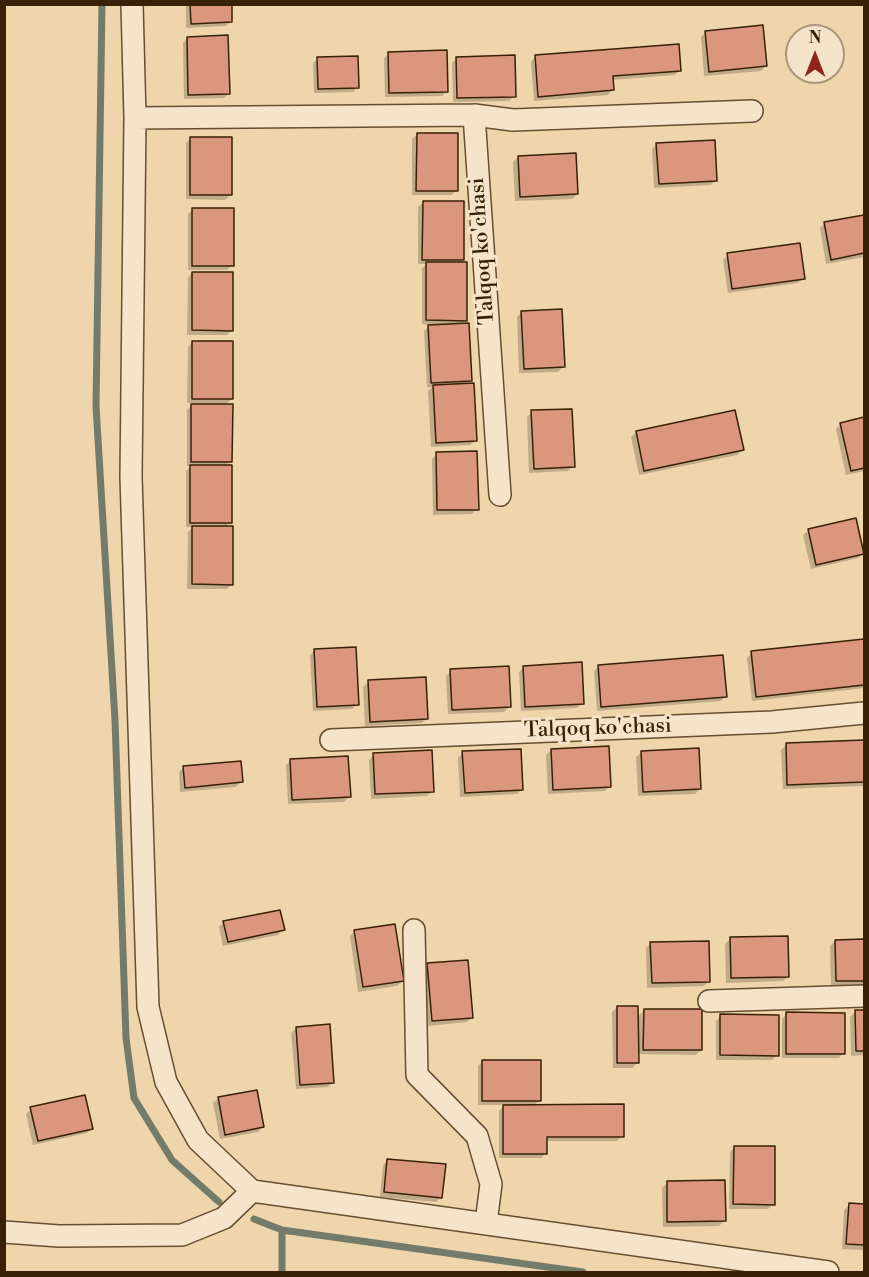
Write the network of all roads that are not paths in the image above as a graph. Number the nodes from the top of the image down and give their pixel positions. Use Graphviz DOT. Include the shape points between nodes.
graph roads {
  1 [pos="132,4"];
  2 [pos="752,111"];
  3 [pos="474,115"];
  4 [pos="135,118"];
  5 [pos="500,495"];
  6 [pos="864,713"];
  7 [pos="331,740"];
  8 [pos="414,930"];
  9 [pos="864,996"];
  10 [pos="709,1001"];
  11 [pos="252,1191"];
  12 [pos="486,1223"];
  13 [pos="4,1232"];
  14 [pos="828,1272"];
  1 -- 4 [label="street"];
  2 -- 3 [label="street" via="513,120"];
  3 -- 4 [label="street"];
  3 -- 5 [label="street, Talqoq ko'chasi"];
  4 -- 11 [label="street" via="131,477 148,1007 165,1082 198,1140"];
  6 -- 7 [label="street, Talqoq ko'chasi" via="772,722"];
  8 -- 12 [label="street" via="417,1075 477,1136 491,1184"];
  9 -- 10 [label="street"];
  11 -- 12 [label="street"];
  11 -- 13 [label="street" via="224,1218 182,1235 59,1236"];
  12 -- 14 [label="street"];
}
